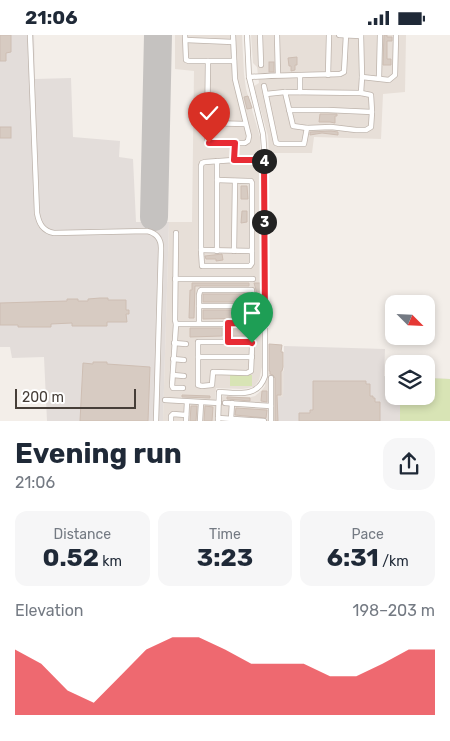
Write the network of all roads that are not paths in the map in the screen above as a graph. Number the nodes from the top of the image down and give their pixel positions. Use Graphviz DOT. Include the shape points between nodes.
graph roads {
  1 [pos="30,35"];
  2 [pos="233,35"];
  3 [pos="247,35"];
  4 [pos="260,35"];
  5 [pos="278,35"];
  6 [pos="328,35"];
  7 [pos="339,35"];
  8 [pos="346,35"];
  9 [pos="361,35"];
  10 [pos="380,35"];
  11 [pos="396,35"];
  12 [pos="186,37"];
  13 [pos="233,42"];
  14 [pos="208,61"];
  15 [pos="234,61"];
  16 [pos="261,65"];
  17 [pos="278,75"];
  18 [pos="328,75"];
  19 [pos="300,76"];
  20 [pos="249,77"];
  21 [pos="362,77"];
  22 [pos="379,78"];
  23 [pos="264,86"];
  24 [pos="285,92"];
  25 [pos="300,92"];
  26 [pos="361,93"];
  27 [pos="266,95"];
  28 [pos="289,110"];
  29 [pos="372,112"];
  30 [pos="207,123"];
  31 [pos="245,123"];
  32 [pos="307,128"];
  33 [pos="235,143"];
  34 [pos="234,160"];
  35 [pos="264,160"];
  36 [pos="217,161"];
  37 [pos="218,180"];
  38 [pos="235,181"];
  39 [pos="176,233"];
  40 [pos="201,251"];
  41 [pos="218,251"];
  42 [pos="234,251"];
  43 [pos="252,251"];
  44 [pos="175,279"];
  45 [pos="253,279"];
  46 [pos="199,306"];
  47 [pos="253,306"];
  48 [pos="177,323"];
  49 [pos="199,323"];
  50 [pos="228,323"];
  51 [pos="253,324"];
  52 [pos="265,324"];
  53 [pos="228,342"];
  54 [pos="174,343"];
  55 [pos="186,344"];
  56 [pos="198,357"];
  57 [pos="252,357"];
  58 [pos="174,359"];
  59 [pos="184,360"];
  60 [pos="173,375"];
  61 [pos="184,376"];
  62 [pos="271,378"];
  63 [pos="183,389"];
  64 [pos="165,400"];
  65 [pos="188,402"];
  66 [pos="201,403"];
  67 [pos="218,403"];
  68 [pos="226,403"];
  69 [pos="232,403"];
  70 [pos="271,406"];
  71 [pos="186,418"];
  72 [pos="218,419"];
  73 [pos="231,419"];
  74 [pos="156,421"];
  75 [pos="171,421"];
  76 [pos="200,421"];
  77 [pos="264,421"];
  78 [pos="271,421"];
  1 -- 74 [label="street" via="40,223 54,233 147,231 156,234 161,241"];
  2 -- 13 [label="street"];
  3 -- 20 [label="street"];
  4 -- 16 [label="street"];
  5 -- 17 [label="street"];
  6 -- 18 [label="street"];
  7 -- 8 [label="street"];
  8 -- 9 [label="street"];
  8 -- 18 [label="street" via="344,72"];
  9 -- 21 [label="street"];
  10 -- 22 [label="street"];
  11 -- 22 [label="street" via="394,75 389,80"];
  12 -- 13 [label="street"];
  12 -- 14 [label="street" via="186,59"];
  13 -- 15 [label="street"];
  14 -- 15 [label="street"];
  14 -- 30 [label="street"];
  15 -- 31 [label="street"];
  17 -- 19 [label="street"];
  17 -- 20 [label="street"];
  18 -- 19 [label="street"];
  19 -- 25 [label="street"];
  20 -- 35 [label="street" via="263,134"];
  21 -- 22 [label="street"];
  21 -- 26 [label="street"];
  23 -- 27 [label="street"];
  24 -- 25 [label="street"];
  24 -- 27 [label="street"];
  24 -- 28 [label="street"];
  25 -- 26 [label="street"];
  26 -- 29 [label="street" via="371,95"];
  27 -- 32 [label="street" via="276,143 304,144"];
  28 -- 29 [label="street"];
  28 -- 32 [label="street" via="293,126"];
  29 -- 32 [label="street" via="371,127 366,130"];
  30 -- 31 [label="street"];
  30 -- 33 [label="street" via="209,143"];
  31 -- 33 [label="street" via="248,141"];
  33 -- 34 [label="street"];
  34 -- 35 [label="street"];
  34 -- 36 [label="street"];
  35 -- 52 [label="street"];
  36 -- 37 [label="street"];
  36 -- 40 [label="street" via="202,163 201,166"];
  37 -- 38 [label="street"];
  37 -- 41 [label="street"];
  38 -- 42 [label="street"];
  38 -- 43 [label="street" via="252,183"];
  39 -- 44 [label="street"];
  40 -- 41 [label="street"];
  40 -- 43 [label="street" via="203,267 250,266"];
  41 -- 42 [label="street"];
  42 -- 43 [label="street"];
  44 -- 45 [label="street"];
  44 -- 48 [label="street"];
  46 -- 47 [label="street"];
  46 -- 47 [label="street" via="201,290 252,290"];
  46 -- 49 [label="street"];
  47 -- 51 [label="street"];
  48 -- 49 [label="street"];
  48 -- 54 [label="street"];
  49 -- 50 [label="street"];
  50 -- 51 [label="street"];
  50 -- 53 [label="street"];
  51 -- 52 [label="street"];
  52 -- 67 [label="street" via="263,382 249,392 220,392"];
  53 -- 56 [label="street" via="198,342"];
  53 -- 57 [label="street" via="250,342"];
  54 -- 55 [label="street"];
  54 -- 58 [label="street"];
  56 -- 57 [label="street"];
  56 -- 57 [label="street" via="198,385 202,386 212,385 214,372 251,372"];
  58 -- 59 [label="street"];
  58 -- 60 [label="street"];
  60 -- 61 [label="street"];
  60 -- 63 [label="street" via="173,388"];
  62 -- 70 [label="street"];
  64 -- 65 [label="street"];
  65 -- 66 [label="street"];
  65 -- 71 [label="street"];
  66 -- 67 [label="street"];
  66 -- 76 [label="street"];
  67 -- 72 [label="street"];
  68 -- 69 [label="street"];
  69 -- 70 [label="street"];
  69 -- 73 [label="street"];
  70 -- 78 [label="street"];
  71 -- 75 [label="street" via="173,415"];
  72 -- 73 [label="street"];
  73 -- 77 [label="street"];
}
